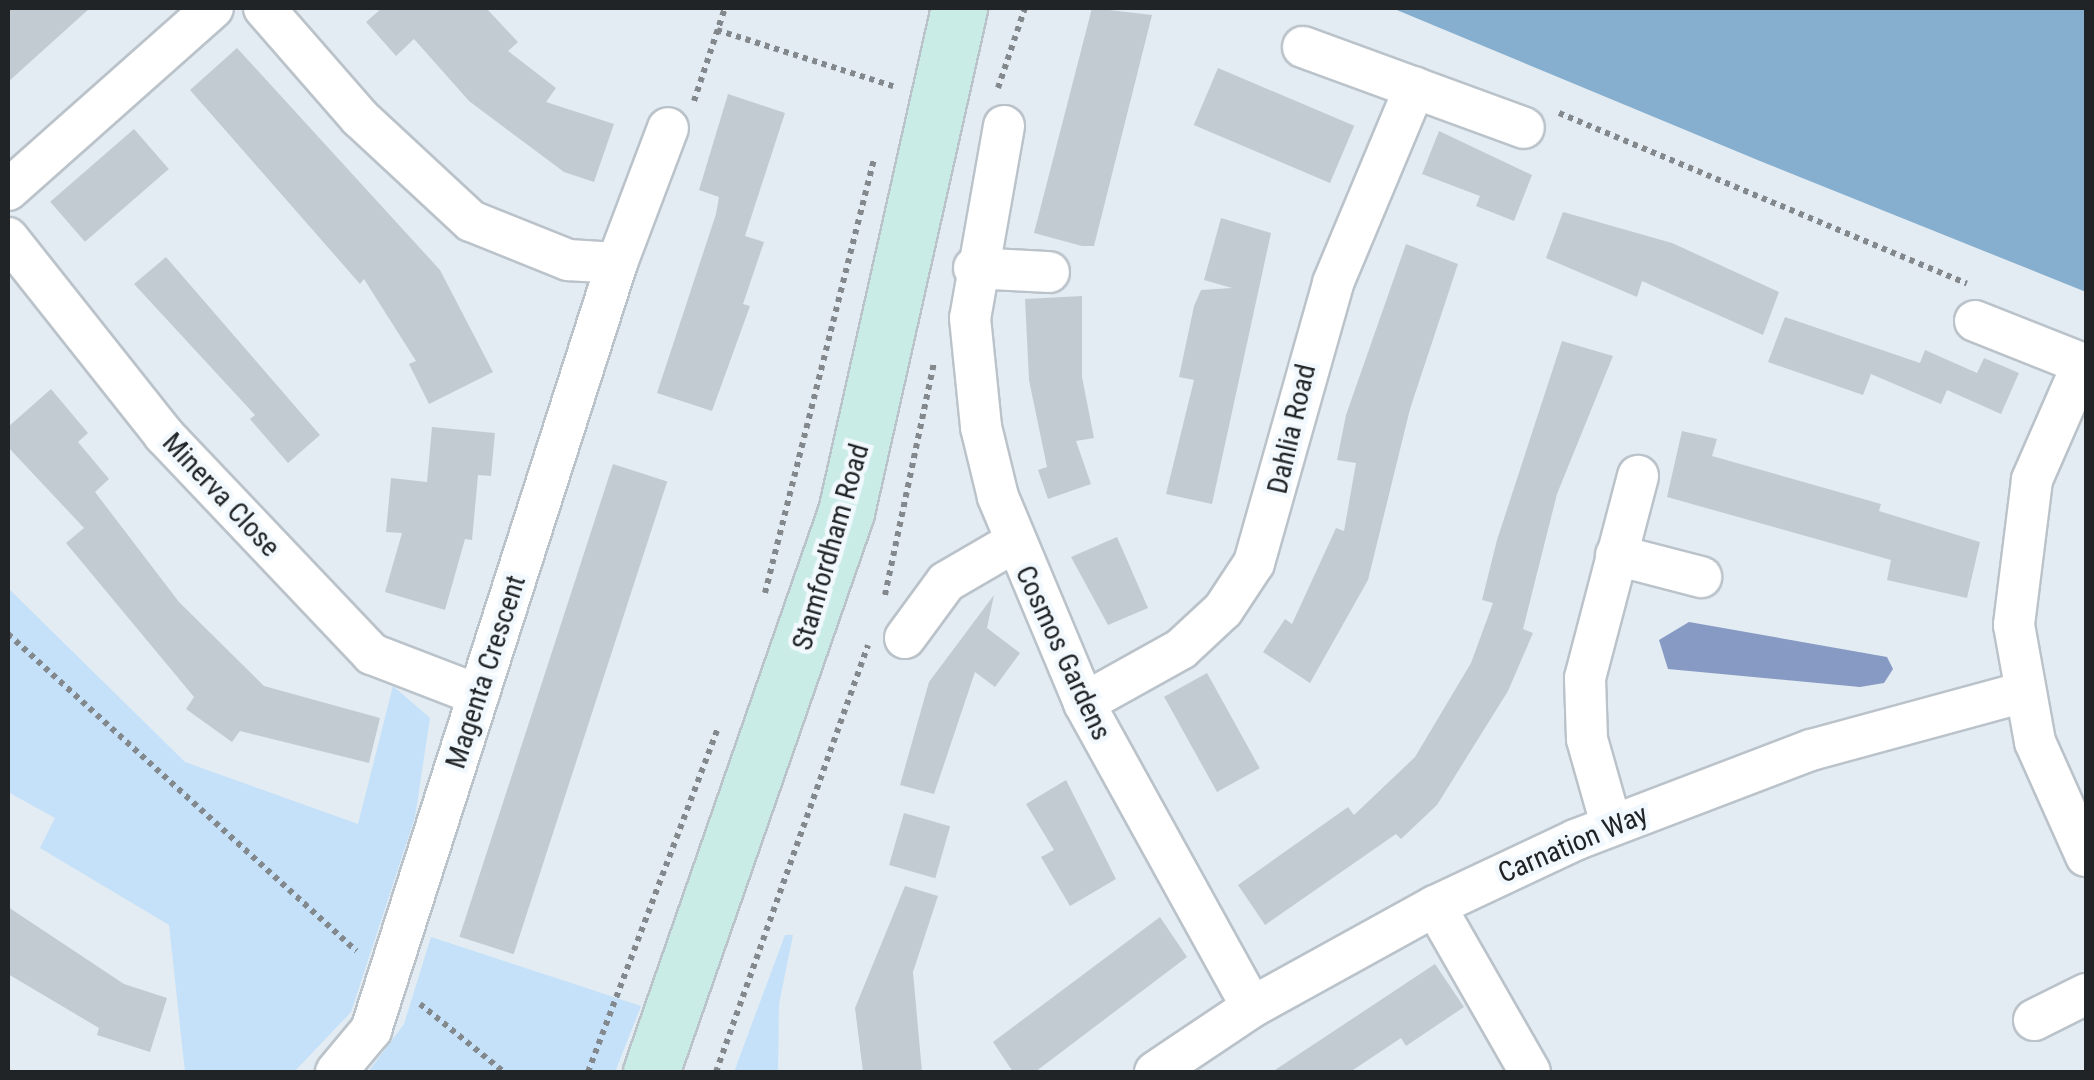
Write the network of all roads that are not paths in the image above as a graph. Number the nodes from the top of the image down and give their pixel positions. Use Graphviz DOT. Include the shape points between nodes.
graph roads {
  1 [pos="213,8"];
  2 [pos="264,8"];
  3 [pos="959,8"];
  4 [pos="1303,47"];
  5 [pos="1414,87"];
  6 [pos="1539,120"];
  7 [pos="1004,126"];
  8 [pos="668,128"];
  9 [pos="8,190"];
  10 [pos="8,238"];
  11 [pos="618,262"];
  12 [pos="974,268"];
  13 [pos="1048,272"];
  14 [pos="1981,307"];
  15 [pos="2085,364"];
  16 [pos="1638,476"];
  17 [pos="1012,542"];
  18 [pos="1616,555"];
  19 [pos="1701,577"];
  20 [pos="905,638"];
  21 [pos="2024,692"];
  22 [pos="478,696"];
  23 [pos="1084,703"];
  24 [pos="1611,824"];
  25 [pos="2086,856"];
  26 [pos="1435,906"];
  27 [pos="2086,994"];
  28 [pos="1252,1007"];
  29 [pos="2034,1020"];
  30 [pos="336,1072"];
  31 [pos="652,1072"];
  32 [pos="1155,1072"];
  33 [pos="1530,1072"];
  1 -- 9 [label="street"];
  2 -- 11 [label="street" via="370,129 471,221 568,260"];
  3 -- 31 [label="main road, Stamfordham Road" via="846,512"];
  4 -- 5 [label="street"];
  5 -- 6 [label="street"];
  5 -- 23 [label="street, Dahlia Road" via="1333,283 1254,564 1224,610 1180,650"];
  7 -- 12 [label="street, Cosmos Gardens"];
  8 -- 11 [label="street, Magenta Crescent"];
  10 -- 22 [label="street, Minerva Close" via="164,435 372,654"];
  11 -- 22 [label="street, Magenta Crescent"];
  12 -- 13 [label="street"];
  12 -- 17 [label="street, Cosmos Gardens" via="980,427"];
  14 -- 15 [label="street"];
  15 -- 21 [label="street" via="2046,438 2022,525 2014,625"];
  16 -- 18 [label="street"];
  17 -- 20 [label="street" via="946,582"];
  17 -- 23 [label="street, Cosmos Gardens"];
  18 -- 19 [label="street"];
  18 -- 24 [label="street" via="1585,678 1587,739"];
  21 -- 24 [label="street, Carnation Way" via="1810,750"];
  21 -- 25 [label="street" via="2050,783"];
  22 -- 30 [label="street, Magenta Crescent" via="371,1030"];
  23 -- 28 [label="street, Cosmos Gardens"];
  24 -- 26 [label="street, Carnation Way"];
  26 -- 28 [label="street, Carnation Way"];
  26 -- 33 [label="street"];
  27 -- 29 [label="street"];
  28 -- 32 [label="street, Carnation Way"];
}
